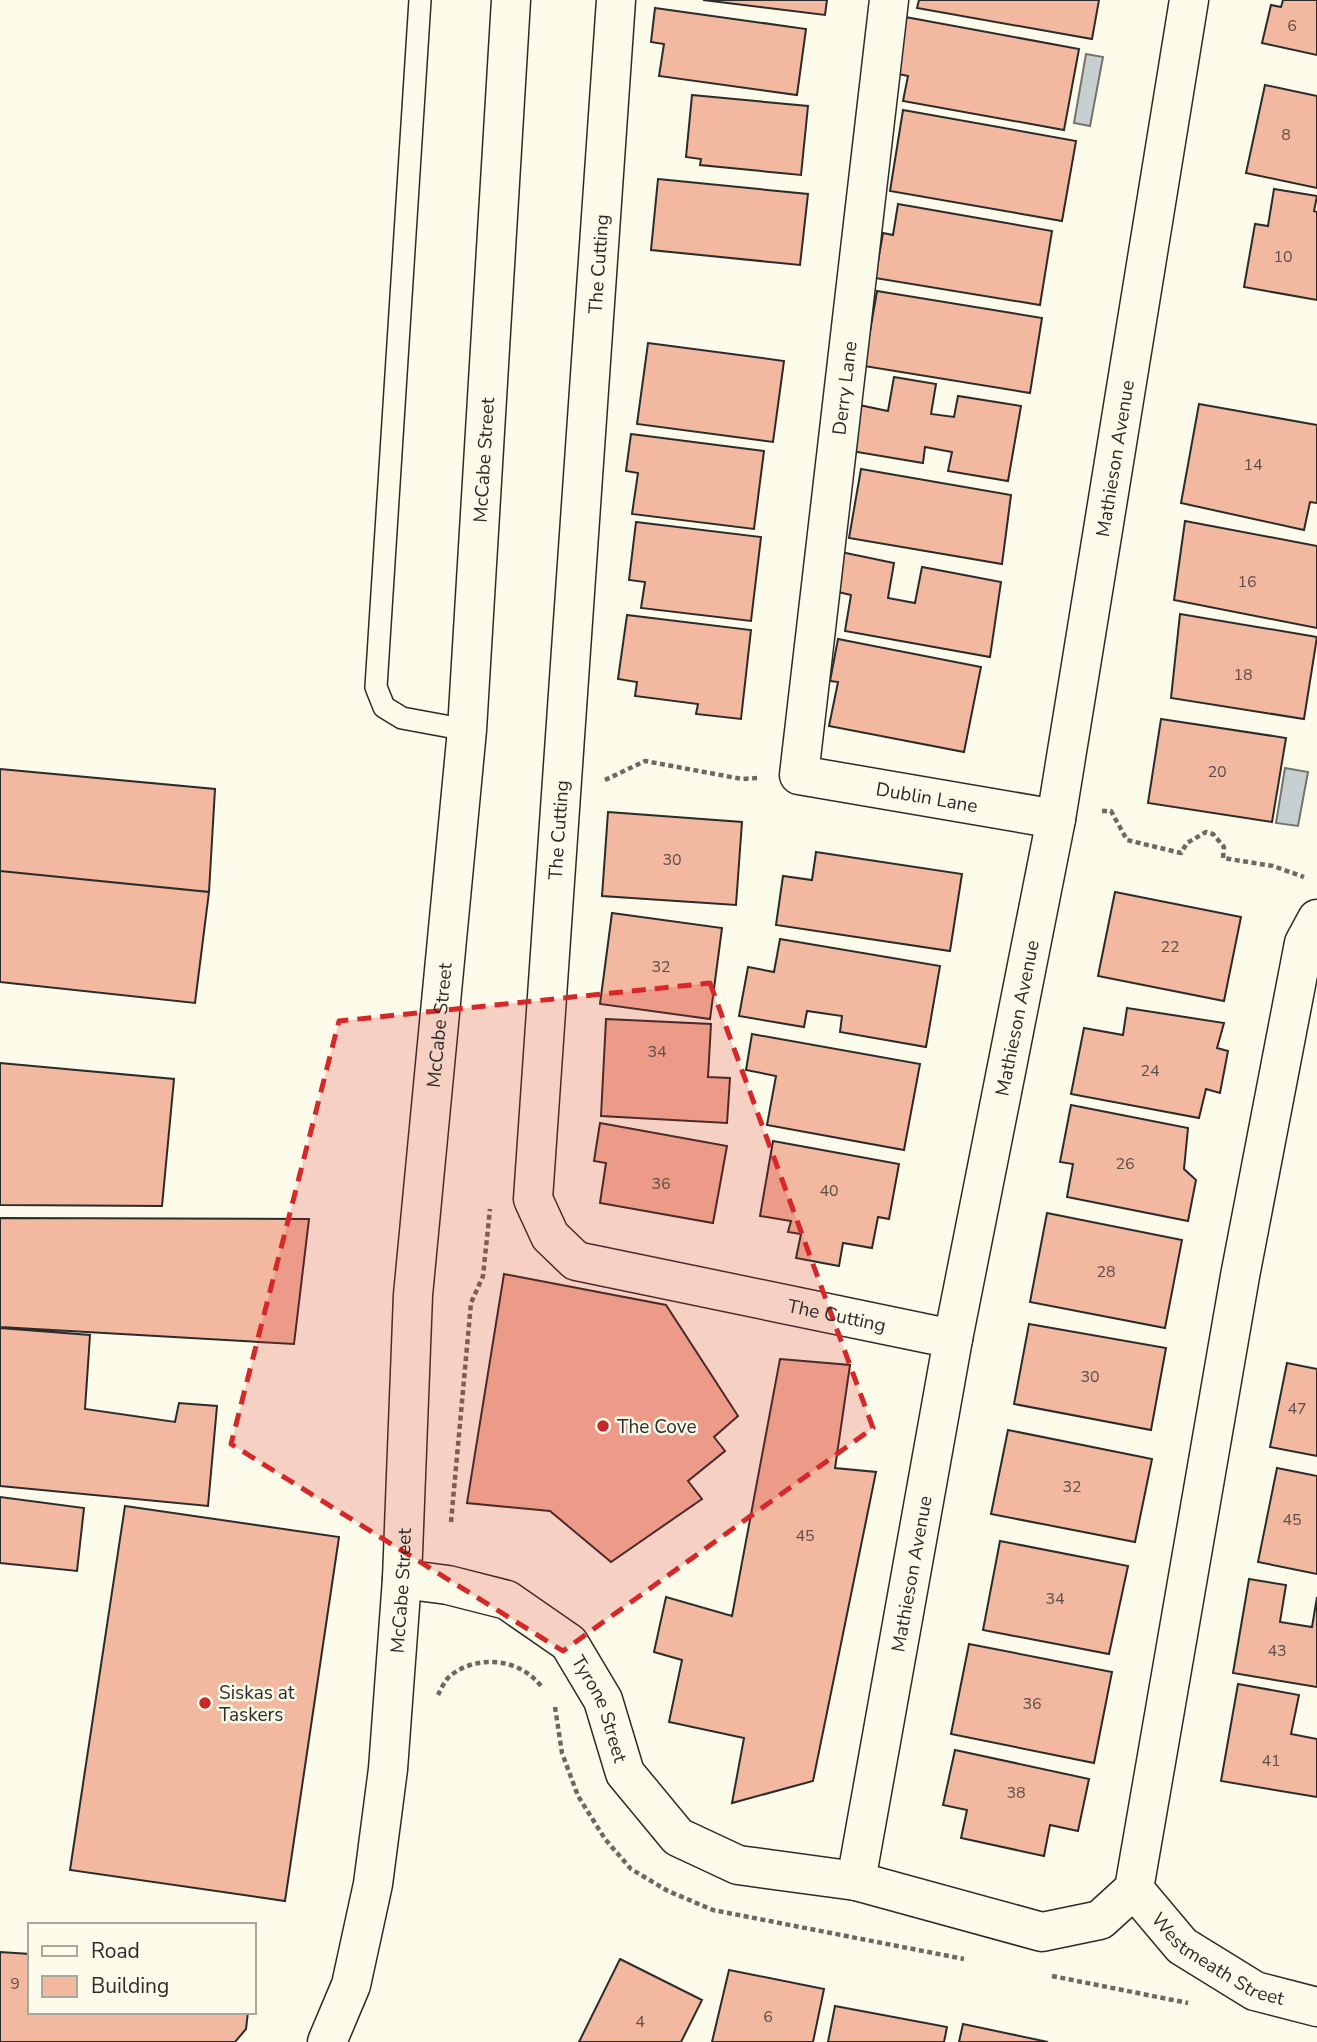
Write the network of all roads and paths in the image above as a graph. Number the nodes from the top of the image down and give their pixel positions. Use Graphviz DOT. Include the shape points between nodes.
graph roads {
  1 [pos="420,0"];
  2 [pos="511,0"];
  3 [pos="616,0"];
  4 [pos="889,0"];
  5 [pos="1189,0"];
  6 [pos="467,730"];
  7 [pos="799,775"];
  8 [pos="743,779"];
  9 [pos="599,782"];
  10 [pos="1111,811"];
  11 [pos="1056,819"];
  12 [pos="1310,878"];
  13 [pos="1317,919"];
  14 [pos="953,1339"];
  15 [pos="402,1579"];
  16 [pos="856,1881"];
  17 [pos="1134,1889"];
  18 [pos="1317,2007"];
  19 [pos="327,2042"];
  1 -- 6 [label="lane" via="376,687 384,707 402,718"];
  2 -- 6 [label="street, McCabe Street"];
  3 -- 14 [label="street, The Cutting" via="533,1199 550,1236 576,1261"];
  4 -- 7 [label="street, Derry Lane"];
  5 -- 11 [label="street, Mathieson Avenue"];
  6 -- 15 [label="street, McCabe Street" via="413,1296"];
  7 -- 11 [label="street, Dublin Lane"];
  8 -- 9 [label="path" via="645,761"];
  10 -- 12 [label="path" via="1127,840 1181,853 1187,843 1206,832 1224,847 1223,858"];
  11 -- 14 [label="street, Mathieson Avenue"];
  13 -- 17 [label="street" via="1304,943 1240,1276"];
  14 -- 16 [label="street, Mathieson Avenue"];
  15 -- 16 [label="street, Tyrone Street" via="507,1600 569,1643 603,1700 625,1773 678,1837 738,1865"];
  15 -- 19 [label="street, McCabe Street" via="388,1769 373,1884 351,1984"];
  16 -- 17 [label="street" via="1042,1932 1100,1920"];
  17 -- 18 [label="street, Westmeath Street" via="1182,1946 1255,1991"];
}
